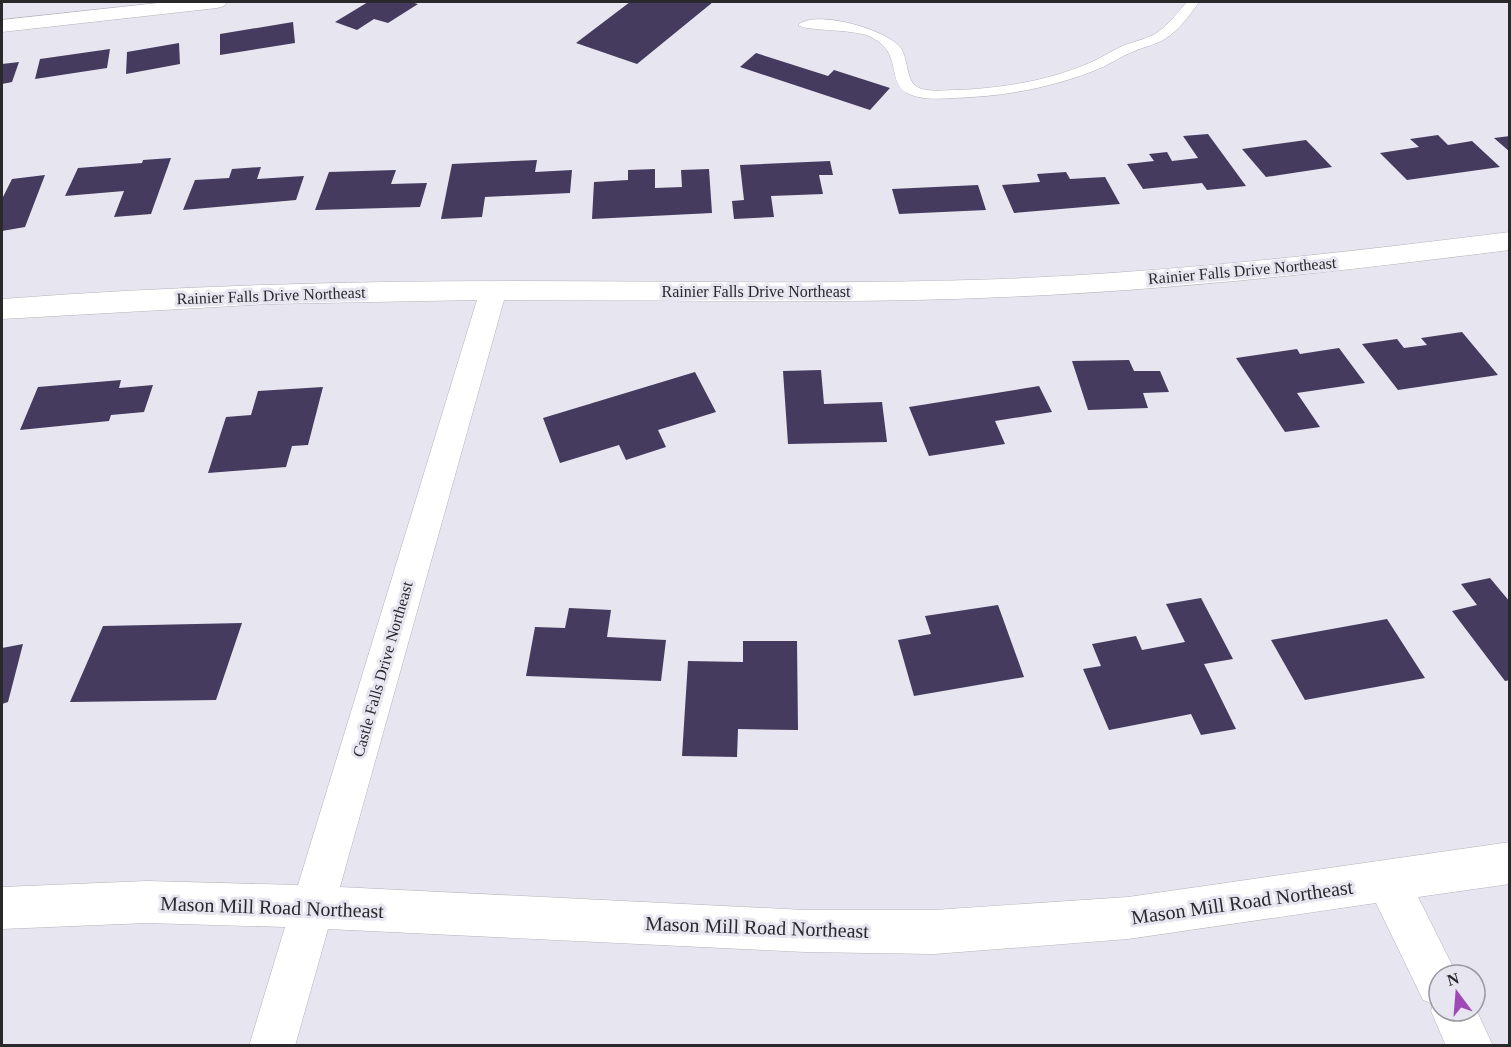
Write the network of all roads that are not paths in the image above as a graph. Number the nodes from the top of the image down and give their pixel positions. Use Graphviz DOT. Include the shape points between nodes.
graph roads {
  1 [pos="217,2"];
  2 [pos="1193,2"];
  3 [pos="805,25"];
  4 [pos="2,26"];
  5 [pos="1509,241"];
  6 [pos="493,292"];
  7 [pos="2,309"];
  8 [pos="1509,863"];
  9 [pos="1388,882"];
  10 [pos="313,907"];
  11 [pos="2,908"];
  12 [pos="1428,963"];
  13 [pos="1459,1023"];
  14 [pos="272,1046"];
  15 [pos="1470,1046"];
  1 -- 4 [label="street"];
  2 -- 3 [label="lane" via="1157,38 1101,62 1013,90 969,94 932,94 910,89 904,83 893,45 867,31 832,23"];
  5 -- 6 [label="street, Rainier Falls Drive Northeast" via="1258,271 1005,288"];
  6 -- 7 [label="street, Rainier Falls Drive Northeast" via="162,298"];
  6 -- 10 [label="street, Castle Falls Drive Northeast"];
  8 -- 9 [label="street, Mason Mill Road Northeast"];
  9 -- 10 [label="street, Mason Mill Road Northeast" via="1128,918 934,932 805,932"];
  9 -- 12 [label="street"];
  10 -- 11 [label="street, Mason Mill Road Northeast" via="147,902"];
  10 -- 14 [label="street, Castle Falls Drive Northeast"];
  13 -- 15 [label="street"];
}
